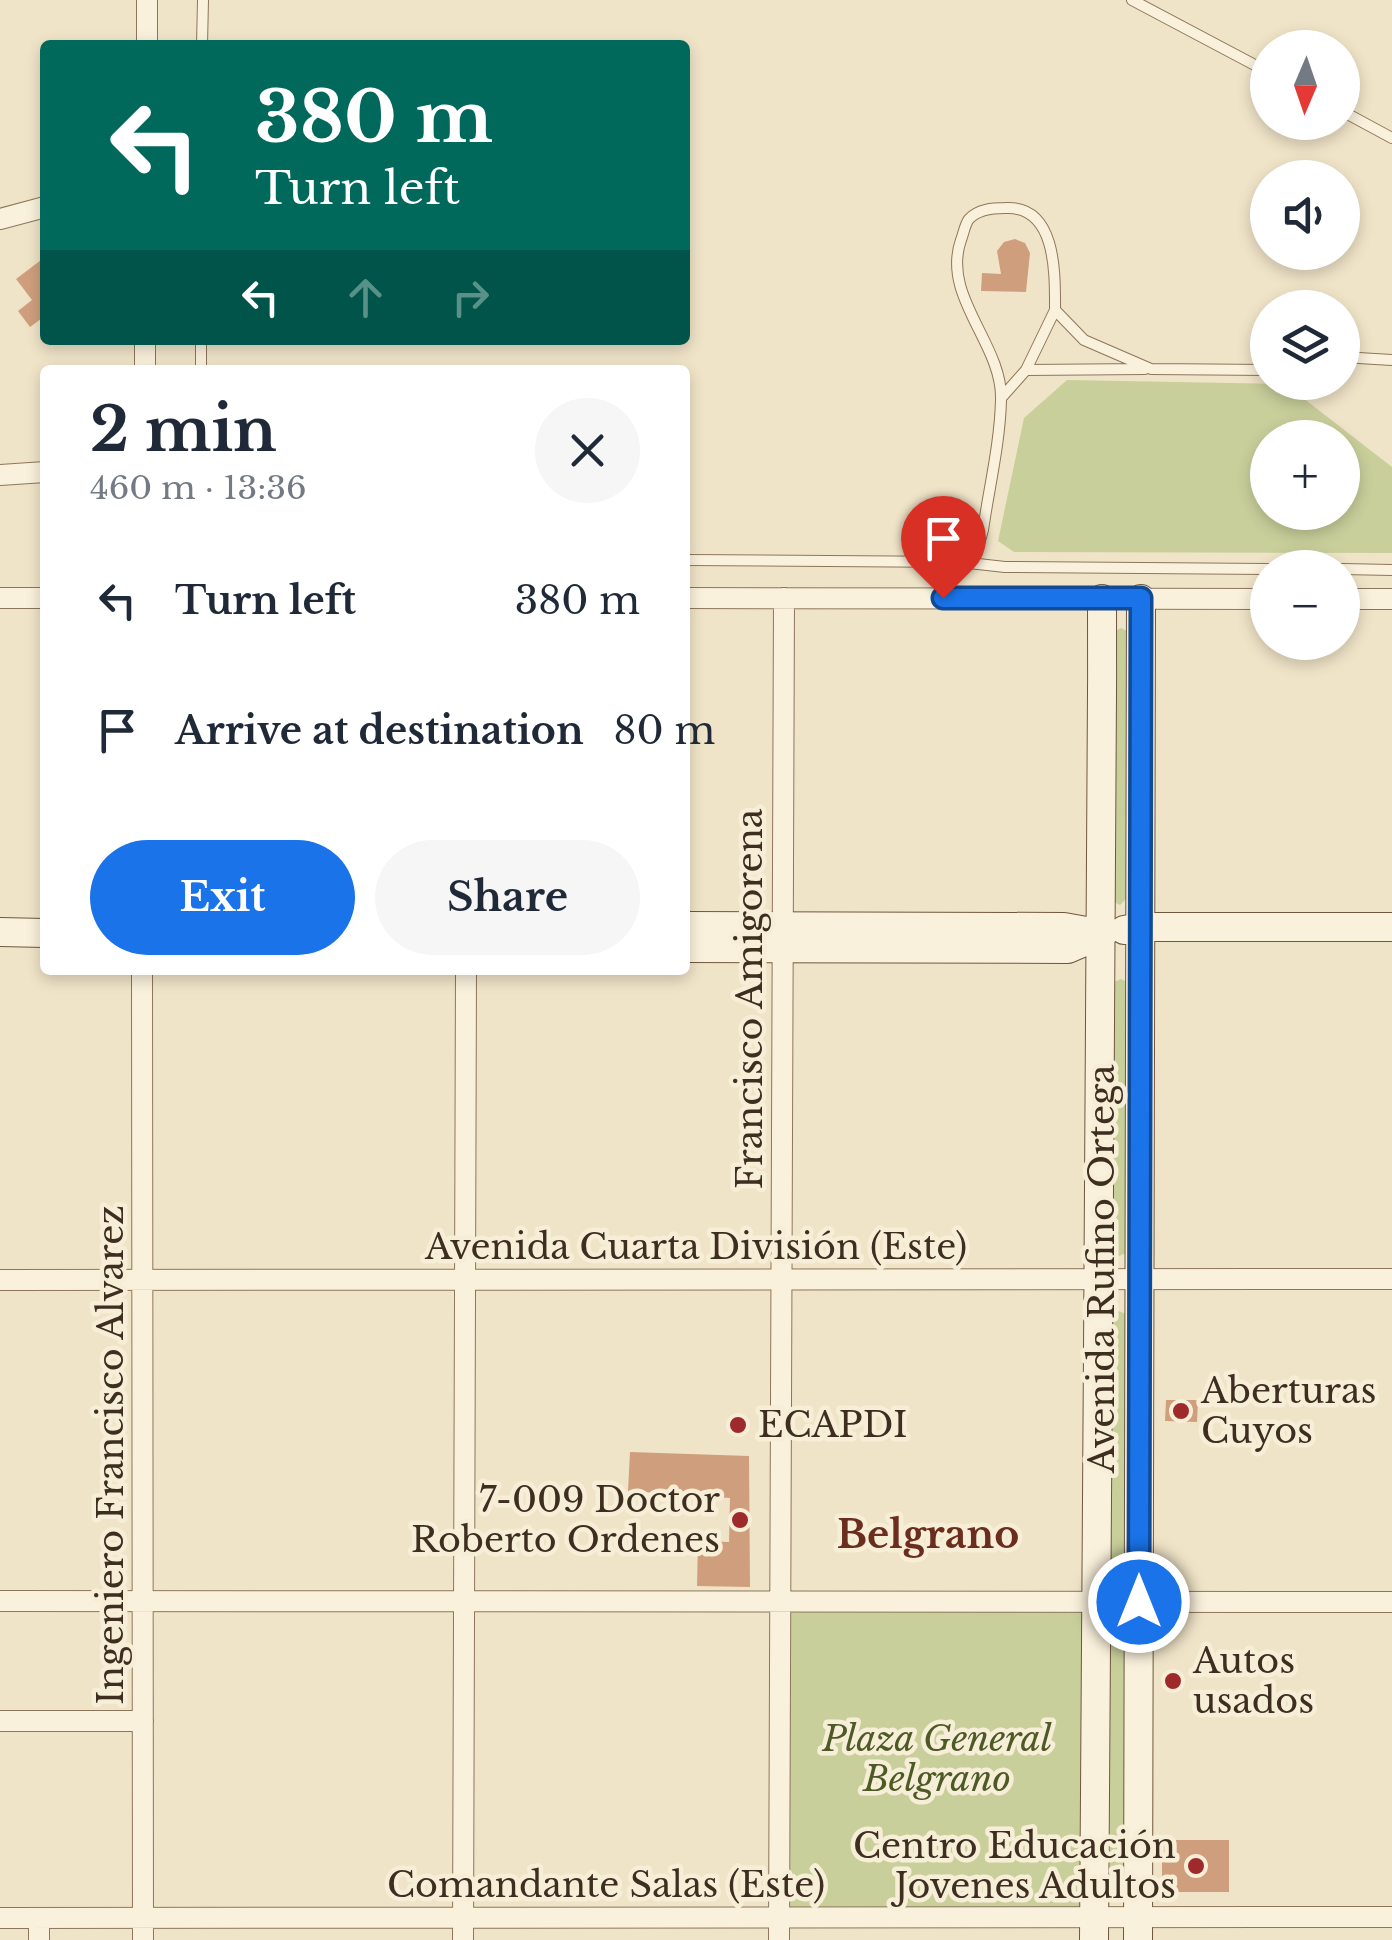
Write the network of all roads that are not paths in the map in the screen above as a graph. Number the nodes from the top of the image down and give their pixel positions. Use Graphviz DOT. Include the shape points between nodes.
graph roads {
  1 [pos="147,0"];
  2 [pos="202,0"];
  3 [pos="1132,0"];
  4 [pos="146,40"];
  5 [pos="202,40"];
  6 [pos="1250,62"];
  7 [pos="1360,121"];
  8 [pos="1392,138"];
  9 [pos="40,208"];
  10 [pos="0,219"];
  11 [pos="1055,310"];
  12 [pos="1360,358"];
  13 [pos="1392,360"];
  14 [pos="1152,369"];
  15 [pos="1026,370"];
  16 [pos="1250,370"];
  17 [pos="1002,397"];
  18 [pos="40,472"];
  19 [pos="0,475"];
  20 [pos="690,560"];
  21 [pos="960,562"];
  22 [pos="1250,569"];
  23 [pos="1360,570"];
  24 [pos="1392,570"];
  25 [pos="0,598"];
  26 [pos="40,598"];
  27 [pos="690,598"];
  28 [pos="784,598"];
  29 [pos="1141,598"];
  30 [pos="1102,599"];
  31 [pos="1250,599"];
  32 [pos="1360,599"];
  33 [pos="1392,599"];
  34 [pos="1140,926"];
  35 [pos="690,927"];
  36 [pos="1392,927"];
  37 [pos="0,932"];
  38 [pos="40,932"];
  39 [pos="1102,934"];
  40 [pos="783,937"];
  41 [pos="690,947"];
  42 [pos="142,975"];
  43 [pos="466,975"];
  44 [pos="781,1279"];
  45 [pos="1140,1279"];
  46 [pos="1392,1279"];
  47 [pos="0,1280"];
  48 [pos="144,1280"];
  49 [pos="465,1280"];
  50 [pos="1097,1280"];
  51 [pos="0,1602"];
  52 [pos="144,1602"];
  53 [pos="464,1602"];
  54 [pos="780,1602"];
  55 [pos="1095,1602"];
  56 [pos="1139,1602"];
  57 [pos="1392,1602"];
  58 [pos="0,1721"];
  59 [pos="143,1721"];
  60 [pos="463,1917"];
  61 [pos="779,1917"];
  62 [pos="1392,1917"];
  63 [pos="0,1918"];
  64 [pos="40,1918"];
  65 [pos="143,1918"];
  66 [pos="1094,1928"];
  67 [pos="1138,1928"];
  68 [pos="39,1940"];
  69 [pos="143,1940"];
  70 [pos="463,1940"];
  71 [pos="779,1940"];
  1 -- 4 [label="street"];
  2 -- 5 [label="lane"];
  3 -- 6 [label="lane"];
  7 -- 8 [label="lane"];
  9 -- 10 [label="street"];
  11 -- 14 [label="lane" via="1084,340"];
  11 -- 15 [label="lane"];
  11 -- 17 [label="lane" via="1055,261 1039,220 1015,207 988,208 969,220 956,253 959,287 987,342"];
  12 -- 13 [label="lane"];
  14 -- 15 [label="lane"];
  14 -- 16 [label="lane"];
  15 -- 17 [label="lane"];
  17 -- 21 [label="lane" via="983,530 978,548"];
  18 -- 19 [label="street"];
  20 -- 21 [label="lane"];
  21 -- 22 [label="lane"];
  23 -- 24 [label="lane"];
  25 -- 26 [label="street"];
  27 -- 28 [label="street"];
  28 -- 30 [label="street"];
  28 -- 40 [label="street, Francisco Amigorena"];
  29 -- 30 [label="street"];
  29 -- 31 [label="street"];
  29 -- 34 [label="main road, Avenida Rufino Ortega"];
  30 -- 39 [label="main road, Avenida Rufino Ortega"];
  32 -- 33 [label="street"];
  34 -- 36 [label="main road"];
  34 -- 39 [label="main road"];
  34 -- 45 [label="main road, Avenida Rufino Ortega"];
  35 -- 40 [label="main road"];
  37 -- 38 [label="main road"];
  39 -- 40 [label="main road" via="1068,949"];
  39 -- 50 [label="main road, Avenida Rufino Ortega"];
  40 -- 41 [label="main road"];
  40 -- 44 [label="street, Francisco Amigorena"];
  42 -- 48 [label="street, Ingeniero Francisco Alvarez"];
  43 -- 49 [label="street"];
  44 -- 49 [label="street, Avenida Cuarta División (Este)"];
  44 -- 50 [label="street, Avenida Cuarta División (Este)"];
  44 -- 54 [label="street, Francisco Amigorena"];
  45 -- 46 [label="street, Avenida Cuarta División (Este)"];
  45 -- 50 [label="street, Avenida Cuarta División (Este)"];
  45 -- 56 [label="main road, Avenida Rufino Ortega"];
  47 -- 48 [label="street, Avenida Cuarta División (Este)"];
  48 -- 49 [label="street, Avenida Cuarta División (Este)"];
  48 -- 52 [label="street, Ingeniero Francisco Alvarez"];
  49 -- 53 [label="street"];
  50 -- 55 [label="main road, Avenida Rufino Ortega"];
  51 -- 52 [label="street"];
  52 -- 53 [label="street"];
  52 -- 59 [label="street, Ingeniero Francisco Alvarez"];
  53 -- 54 [label="street"];
  53 -- 60 [label="street"];
  54 -- 55 [label="street"];
  54 -- 61 [label="street, Francisco Amigorena"];
  55 -- 56 [label="street"];
  55 -- 66 [label="main road, Avenida Rufino Ortega"];
  56 -- 57 [label="street"];
  56 -- 67 [label="main road, Avenida Rufino Ortega"];
  58 -- 59 [label="street"];
  59 -- 65 [label="street, Ingeniero Francisco Alvarez"];
  60 -- 61 [label="street, Comandante Salas (Este)"];
  60 -- 65 [label="street, Comandante Salas (Este)"];
  60 -- 70 [label="street"];
  61 -- 66 [label="street, Comandante Salas (Este)"];
  61 -- 71 [label="street, Francisco Amigorena"];
  62 -- 67 [label="street, Comandante Salas (Este)"];
  63 -- 64 [label="street, Comandante Salas (Este)"];
  64 -- 65 [label="street, Comandante Salas (Este)"];
  64 -- 68 [label="street"];
  65 -- 69 [label="street, Ingeniero Francisco Alvarez"];
  66 -- 67 [label="street, Comandante Salas (Este)"];
}
